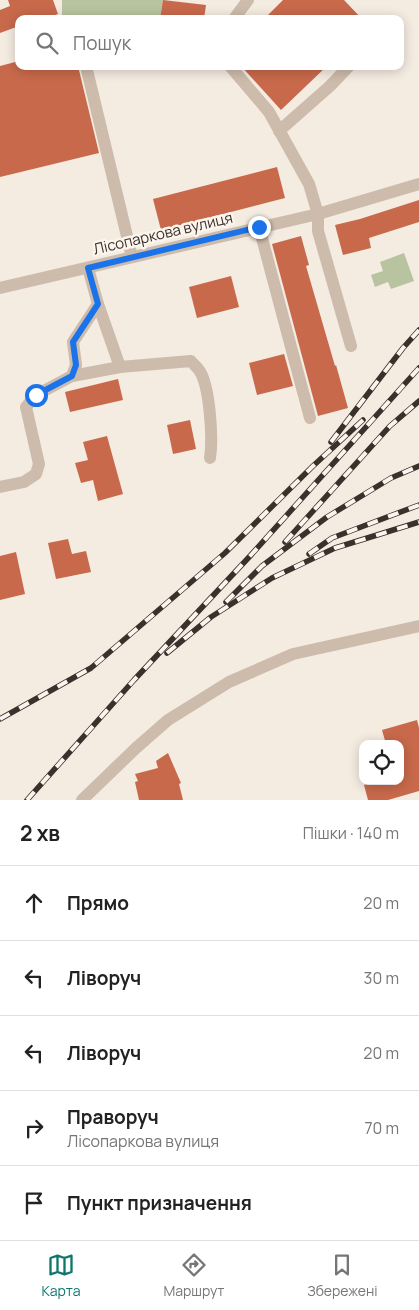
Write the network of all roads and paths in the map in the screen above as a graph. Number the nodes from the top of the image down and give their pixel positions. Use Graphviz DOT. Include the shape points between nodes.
graph roads {
  1 [pos="248,0"];
  2 [pos="237,15"];
  3 [pos="87,70"];
  4 [pos="233,70"];
  5 [pos="345,70"];
  6 [pos="279,131"];
  7 [pos="419,184"];
  8 [pos="318,214"];
  9 [pos="259,227"];
  10 [pos="132,257"];
  11 [pos="88,268"];
  12 [pos="0,288"];
  13 [pos="98,304"];
  14 [pos="351,346"];
  15 [pos="120,367"];
  16 [pos="72,376"];
  17 [pos="310,418"];
  18 [pos="210,458"];
  19 [pos="0,487"];
  20 [pos="419,626"];
  21 [pos="82,800"];
  1 -- 2 [label="street"];
  3 -- 10 [label="street"];
  4 -- 6 [label="street" via="269,112"];
  5 -- 6 [label="street"];
  6 -- 8 [label="street" via="309,184"];
  7 -- 8 [label="street, Лісопаркова вулиця"];
  8 -- 9 [label="street, Лісопаркова вулиця"];
  8 -- 14 [label="street" via="318,230"];
  9 -- 10 [label="street, Лісопаркова вулиця"];
  9 -- 17 [label="street"];
  10 -- 11 [label="street, Лісопаркова вулиця"];
  11 -- 12 [label="street, Лісопаркова вулиця"];
  11 -- 13 [label="street"];
  13 -- 15 [label="street"];
  13 -- 16 [label="street" via="73,342 76,365"];
  15 -- 16 [label="street"];
  15 -- 18 [label="street" via="191,361 200,370 212,426"];
  16 -- 19 [label="street" via="36,395 26,407 39,464 36,474 24,482"];
  20 -- 21 [label="street" via="293,654 229,682 168,720"];
}
